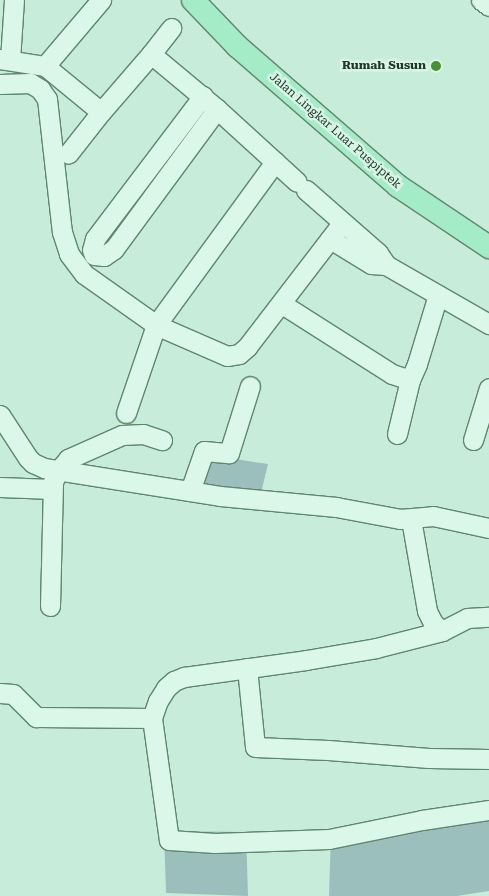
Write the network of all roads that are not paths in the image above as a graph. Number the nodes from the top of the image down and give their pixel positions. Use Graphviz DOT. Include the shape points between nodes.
graph roads {
  1 [pos="14,0"];
  2 [pos="101,0"];
  3 [pos="192,0"];
  4 [pos="481,0"];
  5 [pos="489,6"];
  6 [pos="171,28"];
  7 [pos="151,54"];
  8 [pos="5,59"];
  9 [pos="46,66"];
  10 [pos="0,84"];
  11 [pos="202,96"];
  12 [pos="217,109"];
  13 [pos="101,112"];
  14 [pos="68,154"];
  15 [pos="274,162"];
  16 [pos="342,223"];
  17 [pos="330,239"];
  18 [pos="489,247"];
  19 [pos="386,265"];
  20 [pos="438,295"];
  21 [pos="282,304"];
  22 [pos="489,324"];
  23 [pos="156,325"];
  24 [pos="410,380"];
  25 [pos="250,386"];
  26 [pos="489,388"];
  27 [pos="126,413"];
  28 [pos="0,415"];
  29 [pos="397,434"];
  30 [pos="162,440"];
  31 [pos="474,440"];
  32 [pos="58,470"];
  33 [pos="0,487"];
  34 [pos="52,489"];
  35 [pos="190,491"];
  36 [pos="411,518"];
  37 [pos="489,528"];
  38 [pos="50,606"];
  39 [pos="489,617"];
  40 [pos="442,630"];
  41 [pos="247,668"];
  42 [pos="0,693"];
  43 [pos="152,718"];
  44 [pos="489,759"];
  45 [pos="489,810"];
  1 -- 8 [label="street"];
  2 -- 9 [label="street"];
  3 -- 18 [label="main road, Jalan Lingkar Luar Puspiptek" via="236,46 398,186"];
  4 -- 5 [label="street"];
  6 -- 7 [label="street"];
  7 -- 11 [label="street"];
  7 -- 13 [label="street"];
  8 -- 9 [label="street"];
  9 -- 13 [label="street"];
  10 -- 23 [label="street" via="30,83 47,99 62,232 69,254 84,274"];
  11 -- 12 [label="street"];
  11 -- 12 [label="street" via="95,238 94,256 104,256 114,249"];
  12 -- 15 [label="street"];
  13 -- 14 [label="street"];
  15 -- 16 [label="street"];
  15 -- 23 [label="street"];
  16 -- 17 [label="street"];
  16 -- 19 [label="street" via="378,253"];
  17 -- 19 [label="street" via="370,264"];
  17 -- 21 [label="street"];
  19 -- 20 [label="street"];
  20 -- 22 [label="street"];
  20 -- 24 [label="street"];
  21 -- 23 [label="street" via="239,354 227,356"];
  21 -- 24 [label="street" via="392,374"];
  23 -- 27 [label="street"];
  24 -- 29 [label="street"];
  25 -- 35 [label="street" via="229,454 204,452"];
  26 -- 31 [label="street"];
  28 -- 32 [label="street" via="33,463"];
  30 -- 32 [label="street" via="143,434 122,435 68,459"];
  32 -- 34 [label="street"];
  32 -- 35 [label="street"];
  33 -- 34 [label="street"];
  34 -- 38 [label="street"];
  35 -- 36 [label="street"];
  36 -- 37 [label="street" via="433,516"];
  36 -- 40 [label="street" via="427,611 433,623"];
  39 -- 40 [label="street" via="467,618"];
  40 -- 41 [label="street" via="376,648"];
  41 -- 43 [label="street" via="174,681 158,701"];
  41 -- 44 [label="street" via="255,747"];
  42 -- 43 [label="street" via="13,694 36,717"];
  43 -- 45 [label="street" via="169,840 329,839"];
}
